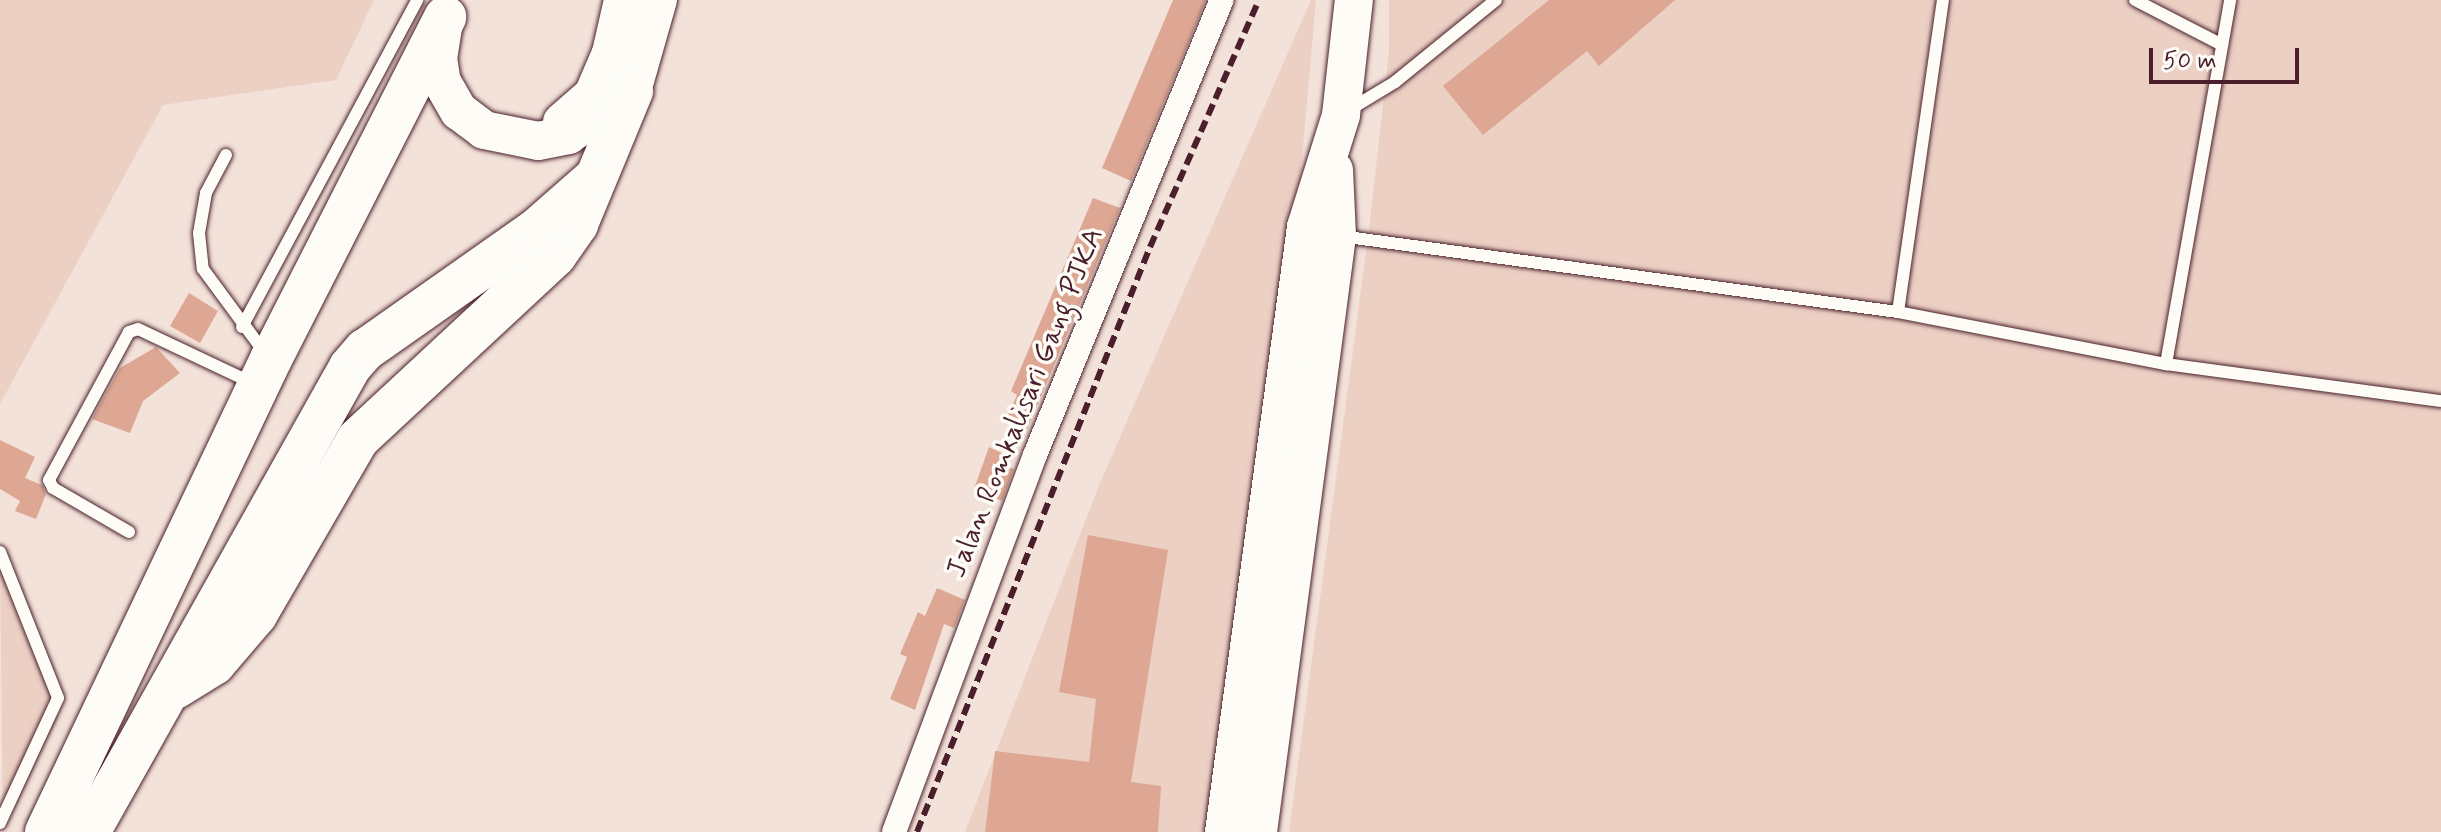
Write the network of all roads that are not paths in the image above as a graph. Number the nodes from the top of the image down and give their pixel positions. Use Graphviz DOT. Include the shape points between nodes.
graph roads {
  1 [pos="623,0"];
  2 [pos="658,0"];
  3 [pos="1222,0"];
  4 [pos="1354,0"];
  5 [pos="1496,0"];
  6 [pos="1943,0"];
  7 [pos="2135,0"];
  8 [pos="2230,0"];
  9 [pos="438,6"];
  10 [pos="2222,45"];
  11 [pos="632,91"];
  12 [pos="1341,115"];
  13 [pos="510,139"];
  14 [pos="226,155"];
  15 [pos="594,179"];
  16 [pos="1322,232"];
  17 [pos="1898,312"];
  18 [pos="242,327"];
  19 [pos="2166,364"];
  20 [pos="265,372"];
  21 [pos="2441,401"];
  22 [pos="129,532"];
  23 [pos="0,552"];
  24 [pos="167,692"];
  25 [pos="0,823"];
  26 [pos="46,832"];
  27 [pos="89,832"];
  28 [pos="894,832"];
  29 [pos="1224,832"];
  30 [pos="1258,832"];
  1 -- 13 [label="highway" via="611,53 593,95 556,127"];
  2 -- 11 [label="highway"];
  3 -- 28 [label="street, Jalan Romkalisari Gang PJKA" via="1029,469"];
  4 -- 12 [label="highway"];
  5 -- 12 [label="lane" via="1395,82"];
  6 -- 17 [label="lane"];
  7 -- 10 [label="lane"];
  8 -- 10 [label="lane"];
  9 -- 13 [label="highway" via="442,82 459,111 484,130"];
  9 -- 18 [label="lane"];
  9 -- 20 [label="highway"];
  10 -- 19 [label="lane"];
  11 -- 13 [label="highway" via="568,135"];
  11 -- 15 [label="highway"];
  12 -- 16 [label="highway"];
  14 -- 18 [label="lane" via="206,193 199,233 203,269"];
  15 -- 24 [label="highway" via="577,224 555,256 358,439 256,615 227,652"];
  15 -- 24 [label="highway" via="536,230 365,350 350,367"];
  16 -- 17 [label="lane"];
  16 -- 29 [label="highway"];
  16 -- 30 [label="highway"];
  17 -- 19 [label="lane"];
  18 -- 20 [label="lane"];
  19 -- 21 [label="lane"];
  20 -- 22 [label="lane" via="138,329 129,332 49,480 53,488"];
  20 -- 26 [label="highway"];
  23 -- 25 [label="lane" via="58,698"];
  24 -- 27 [label="highway"];
}
